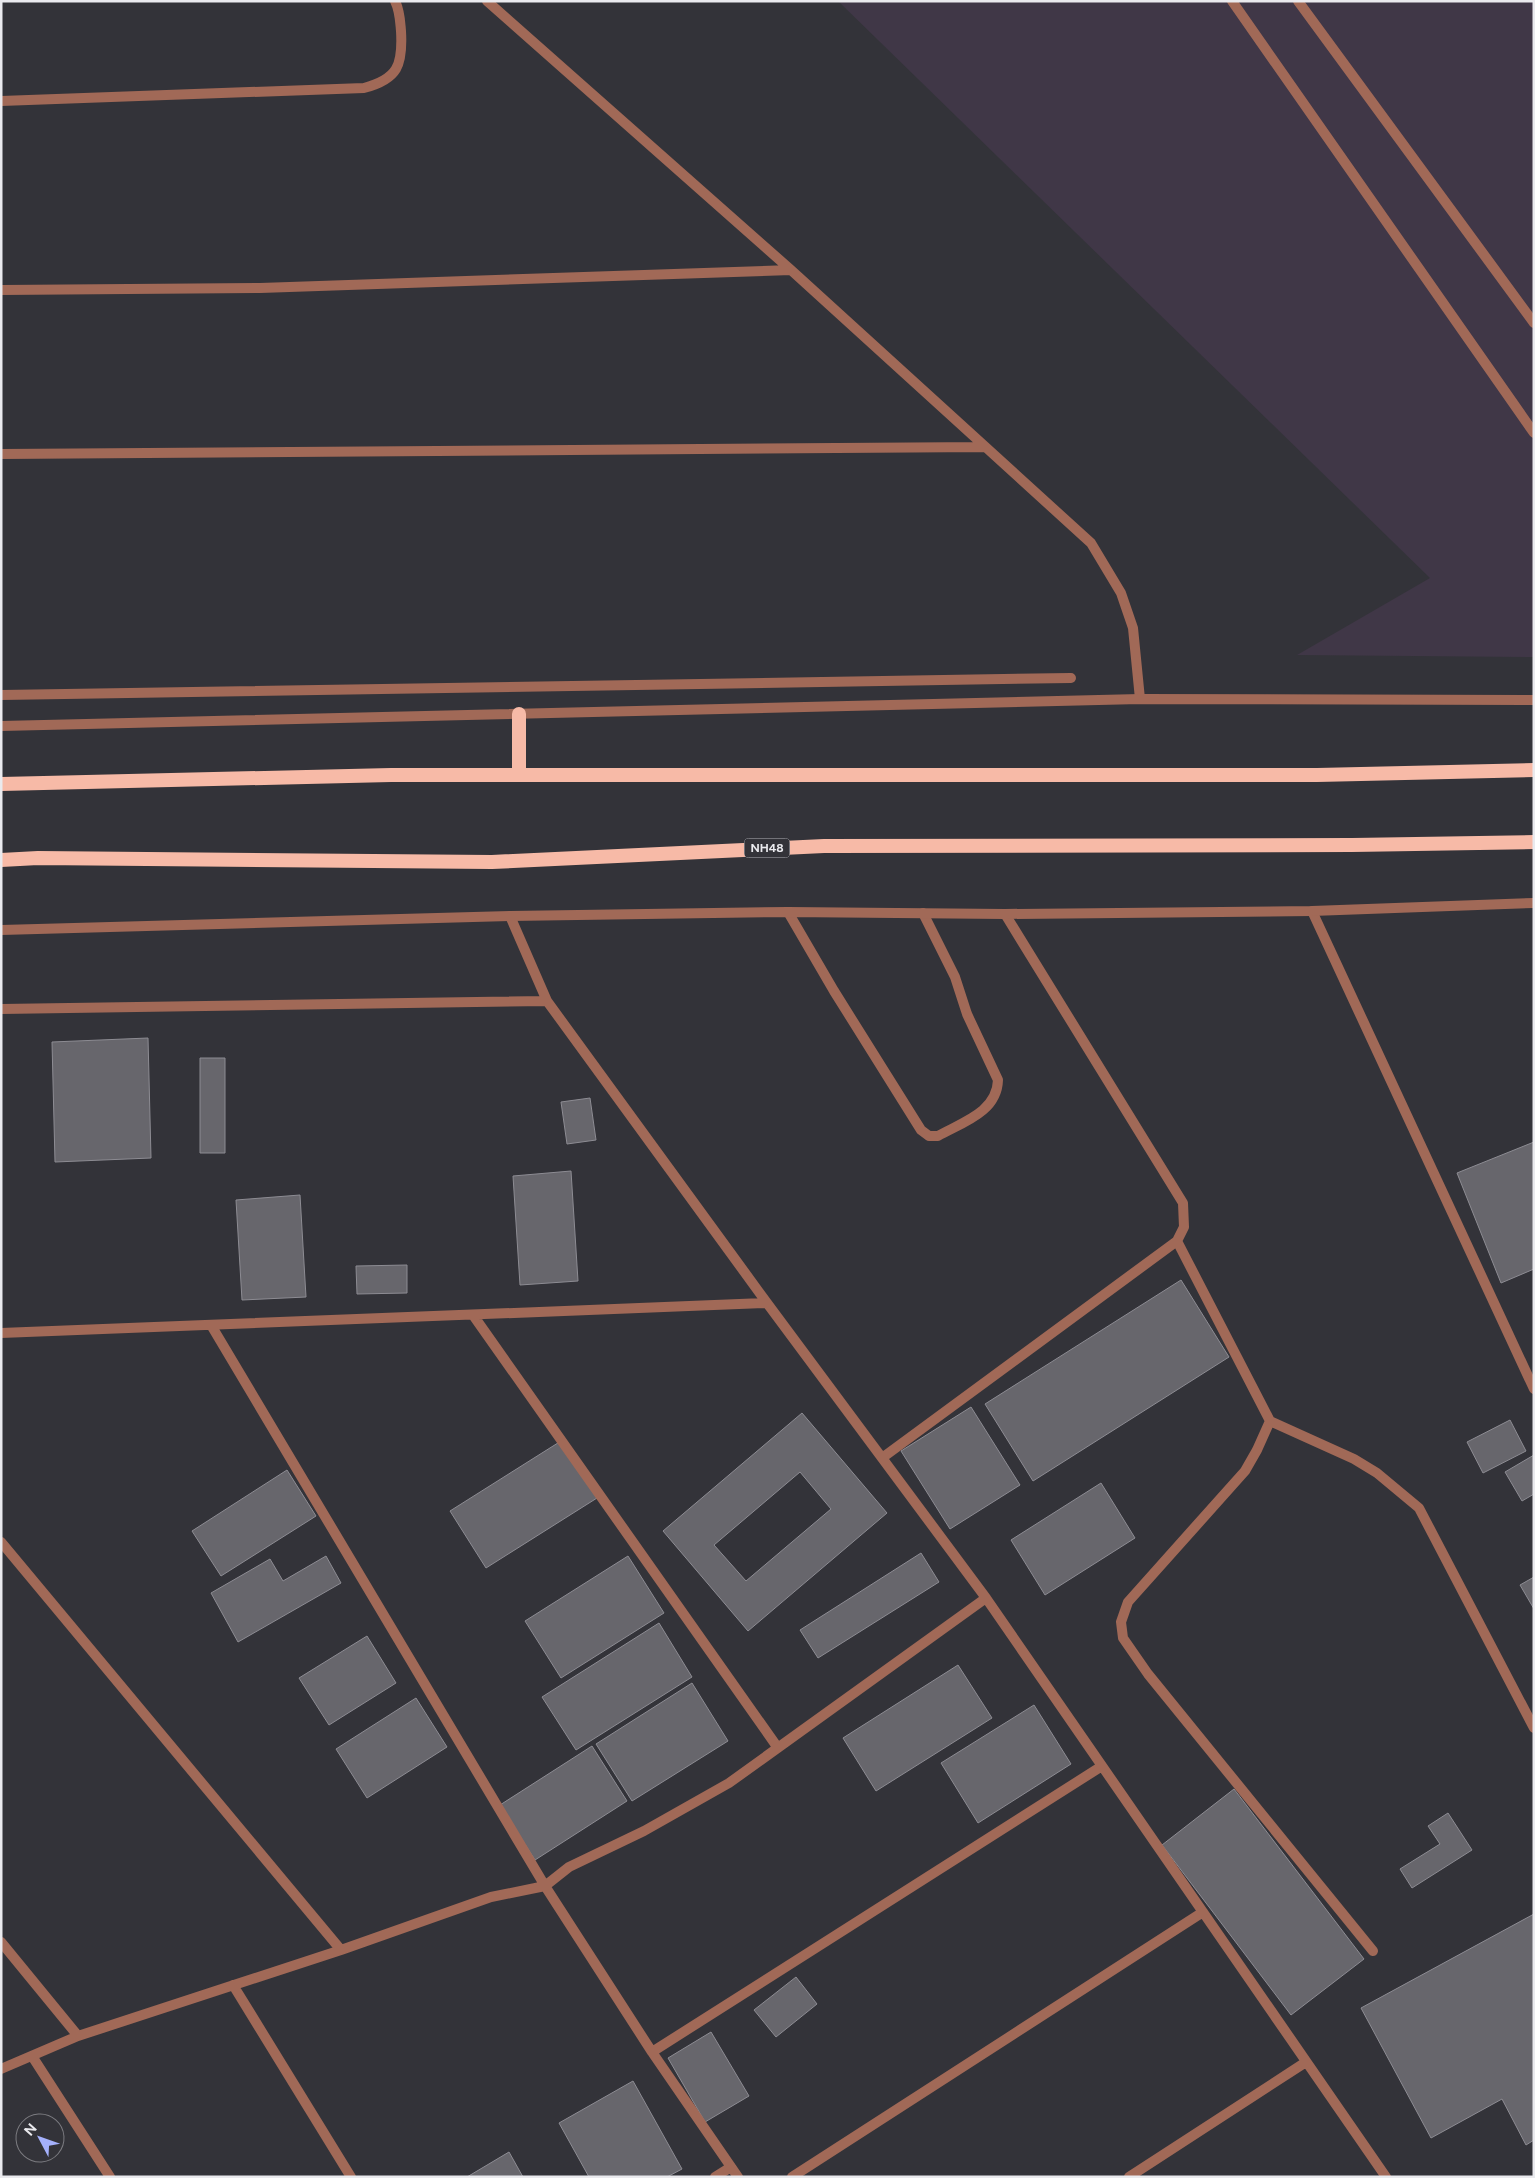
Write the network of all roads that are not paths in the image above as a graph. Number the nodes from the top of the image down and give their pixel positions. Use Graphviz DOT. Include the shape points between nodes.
graph roads {
  1 [pos="395,1"];
  2 [pos="487,1"];
  3 [pos="1232,1"];
  4 [pos="1298,1"];
  5 [pos="1,101"];
  6 [pos="791,270"];
  7 [pos="1,290"];
  8 [pos="1534,322"];
  9 [pos="1534,433"];
  10 [pos="985,448"];
  11 [pos="1,454"];
  12 [pos="1071,678"];
  13 [pos="1,695"];
  14 [pos="1140,699"];
  15 [pos="1534,700"];
  16 [pos="519,714"];
  17 [pos="1,726"];
  18 [pos="1534,770"];
  19 [pos="519,775"];
  20 [pos="1,784"];
  21 [pos="1534,842"];
  22 [pos="1,860"];
  23 [pos="1534,904"];
  24 [pos="1312,911"];
  25 [pos="788,912"];
  26 [pos="923,913"];
  27 [pos="1005,914"];
  28 [pos="510,916"];
  29 [pos="1,930"];
  30 [pos="547,1001"];
  31 [pos="1,1009"];
  32 [pos="1177,1241"];
  33 [pos="767,1303"];
  34 [pos="473,1315"];
  35 [pos="211,1325"];
  36 [pos="1,1333"];
  37 [pos="1534,1389"];
  38 [pos="1270,1421"];
  39 [pos="882,1458"];
  40 [pos="1,1542"];
  41 [pos="986,1598"];
  42 [pos="1534,1728"];
  43 [pos="778,1748"];
  44 [pos="1102,1766"];
  45 [pos="545,1886"];
  46 [pos="1203,1912"];
  47 [pos="1,1942"];
  48 [pos="341,1950"];
  49 [pos="1373,1951"];
  50 [pos="233,1985"];
  51 [pos="78,2036"];
  52 [pos="652,2052"];
  53 [pos="32,2056"];
  54 [pos="1306,2062"];
  55 [pos="1,2069"];
  56 [pos="732,2167"];
  57 [pos="110,2177"];
  58 [pos="351,2177"];
  59 [pos="715,2177"];
  60 [pos="738,2177"];
  61 [pos="792,2177"];
  62 [pos="1129,2177"];
  63 [pos="1386,2177"];
  1 -- 5 [label="street" via="399,10 402,49 398,67 382,83 364,88"];
  2 -- 6 [label="street"];
  3 -- 9 [label="street"];
  4 -- 8 [label="street"];
  6 -- 7 [label="street" via="260,288"];
  6 -- 10 [label="street"];
  10 -- 11 [label="street"];
  10 -- 14 [label="street" via="1091,543 1122,593 1133,628"];
  12 -- 13 [label="street"];
  14 -- 15 [label="street"];
  14 -- 16 [label="street"];
  16 -- 17 [label="street"];
  16 -- 19 [label="highway"];
  18 -- 19 [label="highway" via="1317,775"];
  19 -- 20 [label="highway"];
  21 -- 22 [label="highway, NH48" via="824,846 492,862"];
  23 -- 24 [label="street"];
  24 -- 27 [label="street"];
  24 -- 37 [label="street"];
  25 -- 26 [label="street"];
  25 -- 26 [label="street" via="920,1130 929,1136 938,1136 988,1108 997,1092 998,1080 955,977"];
  25 -- 28 [label="street"];
  26 -- 27 [label="street"];
  27 -- 32 [label="street" via="1183,1203 1184,1227"];
  28 -- 29 [label="street"];
  28 -- 30 [label="street"];
  30 -- 31 [label="street"];
  30 -- 33 [label="street"];
  32 -- 38 [label="street"];
  32 -- 39 [label="street"];
  33 -- 34 [label="street"];
  33 -- 39 [label="street"];
  34 -- 35 [label="street"];
  34 -- 43 [label="street"];
  35 -- 36 [label="street"];
  35 -- 45 [label="street"];
  38 -- 42 [label="street" via="1354,1459 1377,1473 1419,1508"];
  38 -- 49 [label="street" via="1244,1471 1128,1602 1121,1622 1122,1638"];
  39 -- 41 [label="street"];
  40 -- 48 [label="street"];
  41 -- 43 [label="street"];
  41 -- 44 [label="street"];
  43 -- 45 [label="street" via="729,1783 644,1831 569,1867"];
  44 -- 46 [label="street"];
  44 -- 52 [label="street"];
  45 -- 48 [label="street" via="490,1897"];
  45 -- 52 [label="street"];
  46 -- 54 [label="street"];
  46 -- 61 [label="street"];
  47 -- 51 [label="street"];
  48 -- 50 [label="street"];
  50 -- 51 [label="street"];
  50 -- 58 [label="street"];
  51 -- 53 [label="street"];
  52 -- 56 [label="street"];
  53 -- 55 [label="street"];
  53 -- 57 [label="street"];
  54 -- 62 [label="street"];
  54 -- 63 [label="street"];
  56 -- 59 [label="street"];
  56 -- 60 [label="street"];
}
